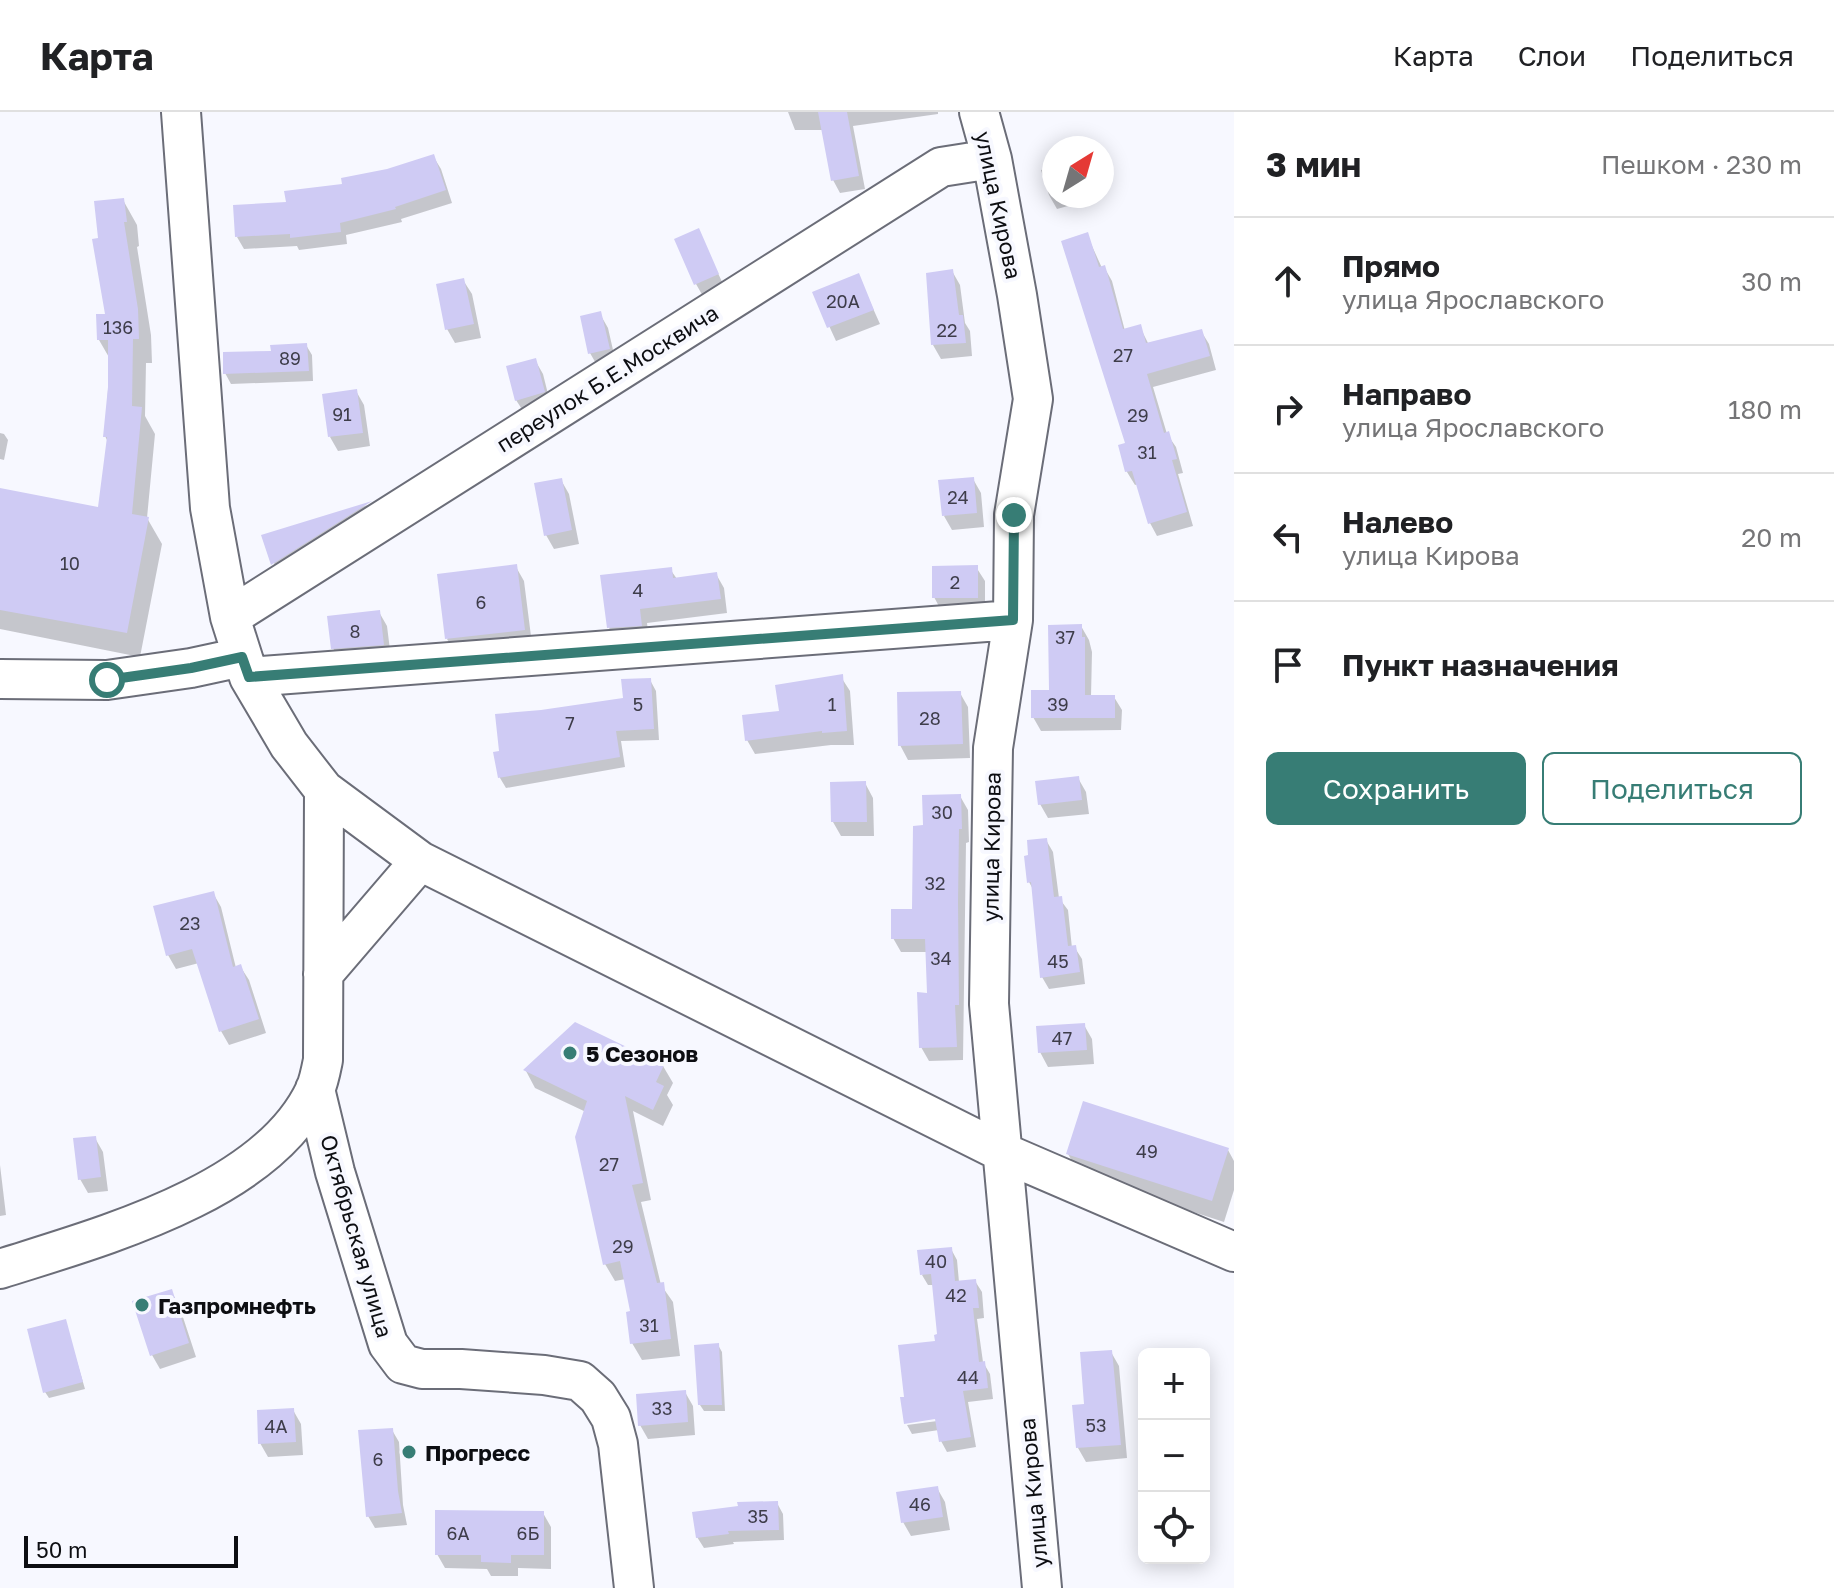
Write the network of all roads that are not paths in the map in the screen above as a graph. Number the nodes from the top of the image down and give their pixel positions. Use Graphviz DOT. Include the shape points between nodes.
graph roads {
  1 [pos="181,112"];
  2 [pos="979,112"];
  3 [pos="992,159"];
  4 [pos="230,617"];
  5 [pos="1013,620"];
  6 [pos="245,667"];
  7 [pos="0,679"];
  8 [pos="324,790"];
  9 [pos="420,861"];
  10 [pos="323,974"];
  11 [pos="315,1089"];
  12 [pos="1002,1152"];
  13 [pos="1234,1252"];
  14 [pos="0,1269"];
  15 [pos="634,1588"];
  16 [pos="1042,1588"];
  1 -- 4 [label="street" via="210,508"];
  2 -- 3 [label="street, улица Кирова"];
  3 -- 4 [label="street, переулок Б.Е.Москвича" via="941,167"];
  3 -- 5 [label="street, улица Кирова" via="1033,399 1014,515"];
  4 -- 6 [label="street"];
  5 -- 6 [label="street"];
  5 -- 12 [label="street, улица Кирова" via="993,748 989,1004"];
  6 -- 7 [label="street" via="191,668 107,680"];
  6 -- 8 [label="street" via="289,745"];
  8 -- 9 [label="street"];
  8 -- 10 [label="street, Октябрьская улица"];
  9 -- 10 [label="street"];
  9 -- 12 [label="street"];
  10 -- 11 [label="street, Октябрьская улица" via="323,1060"];
  11 -- 14 [label="street, Октябрьская улица" via="291,1127 237,1173 192,1200"];
  11 -- 15 [label="street, Октябрьская улица" via="388,1344 403,1364 422,1369 568,1379 580,1381 598,1397 618,1444"];
  12 -- 13 [label="street"];
  12 -- 16 [label="street, улица Кирова"];
}
